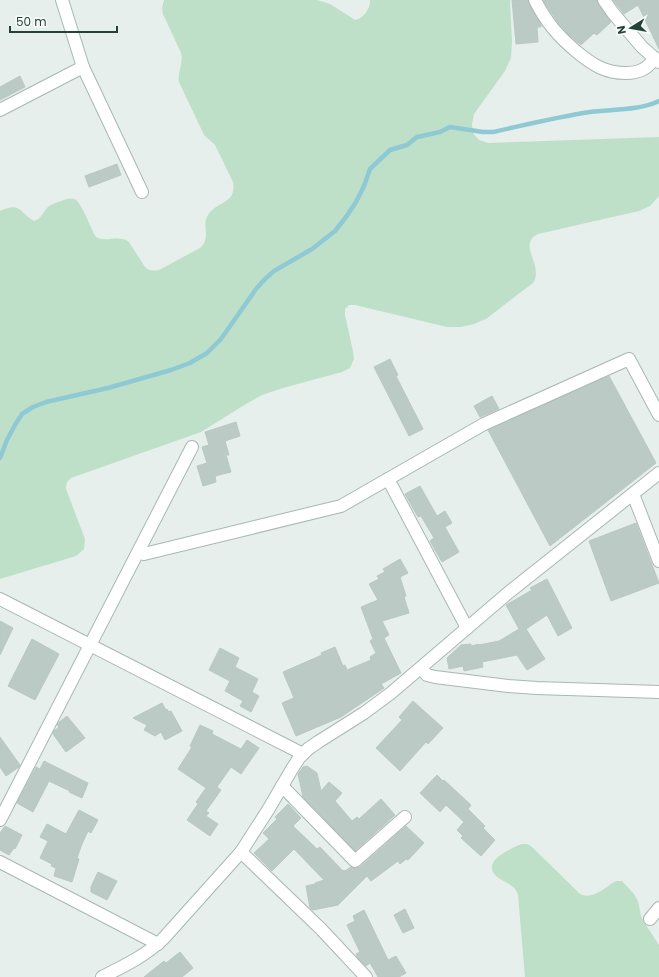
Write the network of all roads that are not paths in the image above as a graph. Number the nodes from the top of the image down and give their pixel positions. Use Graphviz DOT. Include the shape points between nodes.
graph roads {
  1 [pos="62,0"];
  2 [pos="535,0"];
  3 [pos="604,0"];
  4 [pos="657,60"];
  5 [pos="83,67"];
  6 [pos="0,110"];
  7 [pos="142,192"];
  8 [pos="659,415"];
  9 [pos="192,447"];
  10 [pos="659,473"];
  11 [pos="388,479"];
  12 [pos="634,494"];
  13 [pos="139,551"];
  14 [pos="659,561"];
  15 [pos="0,599"];
  16 [pos="468,628"];
  17 [pos="90,645"];
  18 [pos="421,668"];
  19 [pos="659,692"];
  20 [pos="303,754"];
  21 [pos="282,786"];
  22 [pos="405,817"];
  23 [pos="0,820"];
  24 [pos="241,852"];
  25 [pos="0,862"];
  26 [pos="659,908"];
  27 [pos="650,919"];
  28 [pos="158,944"];
  29 [pos="102,977"];
  30 [pos="366,977"];
  1 -- 5 [label="street"];
  2 -- 4 [label="street" via="543,16 564,41 596,66 618,73 630,73 642,70"];
  3 -- 4 [label="street" via="642,47"];
  5 -- 6 [label="street"];
  5 -- 7 [label="street"];
  8 -- 11 [label="street" via="629,359 484,424"];
  9 -- 13 [label="street"];
  10 -- 12 [label="street"];
  11 -- 13 [label="street" via="341,506 144,554"];
  11 -- 16 [label="street"];
  12 -- 14 [label="street"];
  12 -- 16 [label="street" via="508,593"];
  13 -- 17 [label="street"];
  15 -- 17 [label="street"];
  16 -- 18 [label="street"];
  17 -- 20 [label="street"];
  17 -- 23 [label="street"];
  18 -- 19 [label="street" via="427,675 435,677 508,686"];
  18 -- 20 [label="street" via="378,703"];
  20 -- 21 [label="street"];
  21 -- 22 [label="street" via="355,860"];
  21 -- 24 [label="street"];
  24 -- 28 [label="street"];
  24 -- 30 [label="street" via="321,929"];
  25 -- 28 [label="street"];
  26 -- 27 [label="street"];
  28 -- 29 [label="street" via="142,956"];
}
